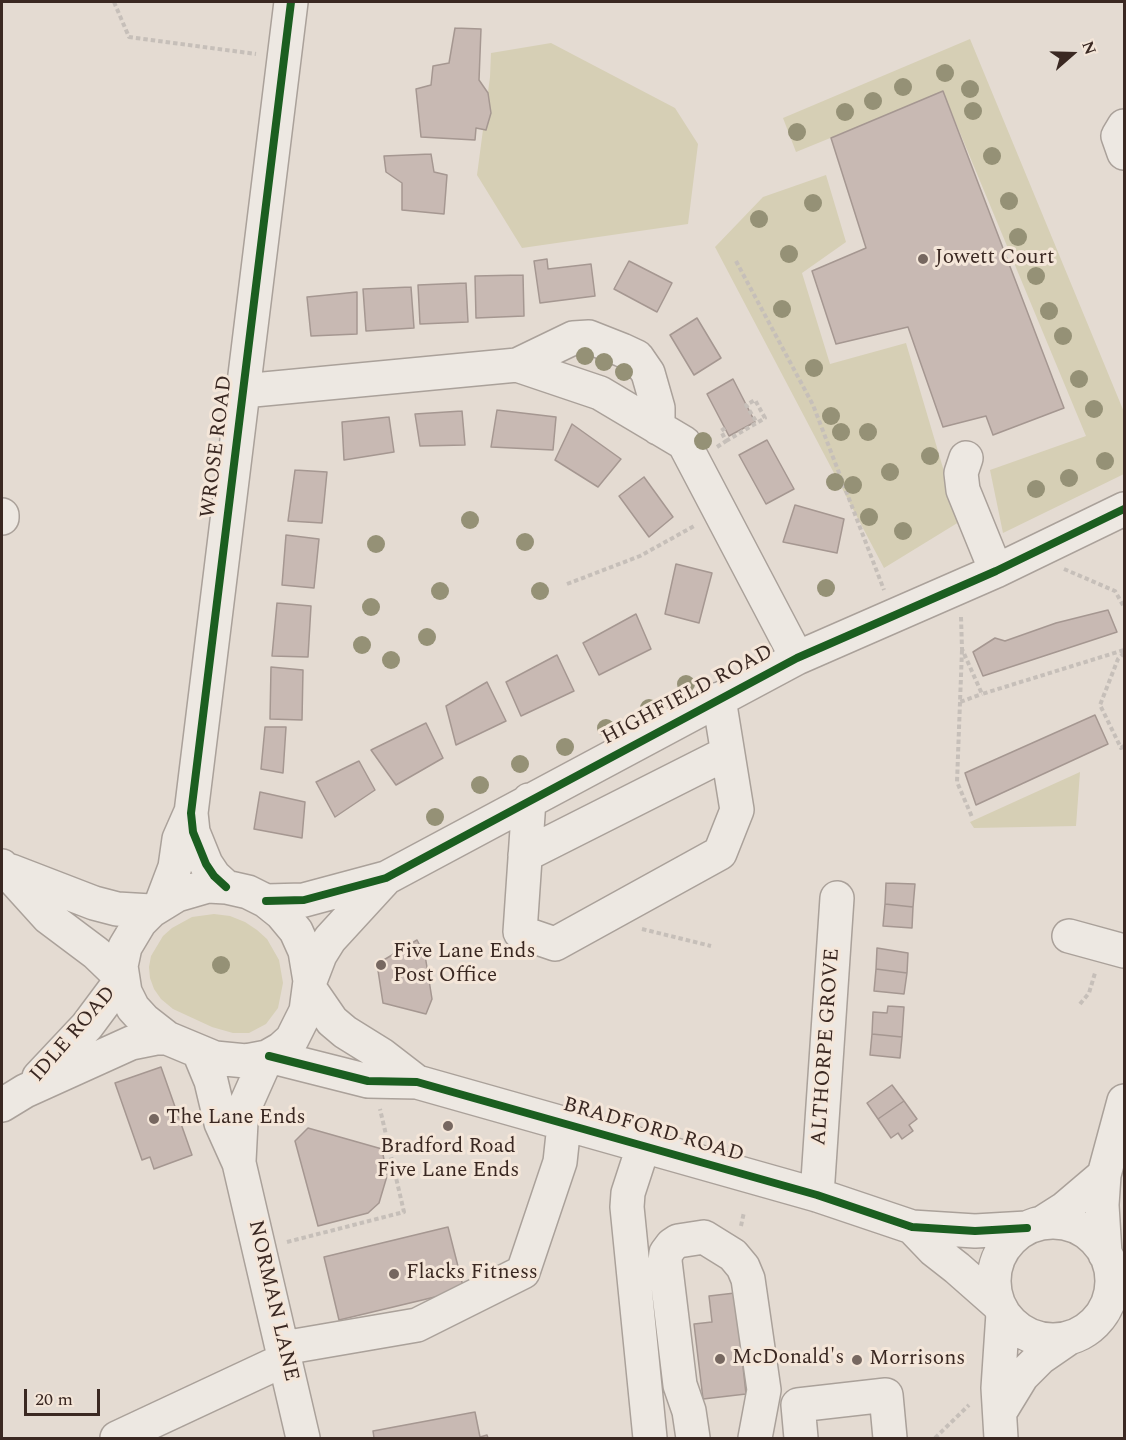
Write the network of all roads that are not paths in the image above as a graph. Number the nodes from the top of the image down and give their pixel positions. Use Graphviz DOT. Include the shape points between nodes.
graph roads {
  1 [pos="291,2"];
  2 [pos="1125,126"];
  3 [pos="1125,153"];
  4 [pos="517,365"];
  5 [pos="243,391"];
  6 [pos="658,428"];
  7 [pos="966,458"];
  8 [pos="1125,509"];
  9 [pos="996,572"];
  10 [pos="797,658"];
  11 [pos="719,699"];
  12 [pos="728,753"];
  13 [pos="529,800"];
  14 [pos="191,813"];
  15 [pos="525,855"];
  16 [pos="3,867"];
  17 [pos="386,878"];
  18 [pos="226,887"];
  19 [pos="837,898"];
  20 [pos="267,901"];
  21 [pos="156,908"];
  22 [pos="1069,936"];
  23 [pos="1125,951"];
  24 [pos="122,978"];
  25 [pos="310,985"];
  26 [pos="167,1038"];
  27 [pos="199,1052"];
  28 [pos="268,1056"];
  29 [pos="417,1082"];
  30 [pos="13,1098"];
  31 [pos="1125,1101"];
  32 [pos="564,1125"];
  33 [pos="642,1147"];
  34 [pos="239,1163"];
  35 [pos="1104,1175"];
  36 [pos="817,1195"];
  37 [pos="1035,1225"];
  38 [pos="912,1227"];
  39 [pos="1113,1262"];
  40 [pos="1001,1309"];
  41 [pos="1125,1328"];
  42 [pos="1072,1337"];
  43 [pos="284,1354"];
  44 [pos="993,1416"];
  45 [pos="117,1438"];
  46 [pos="303,1438"];
  47 [pos="650,1438"];
  48 [pos="693,1438"];
  49 [pos="755,1438"];
  50 [pos="801,1438"];
  51 [pos="890,1438"];
  1 -- 5 [label="street, WROSE ROAD"];
  2 -- 3 [label="street" via="1118,136"];
  4 -- 5 [label="street"];
  4 -- 6 [label="street" via="600,393"];
  4 -- 6 [label="street" via="573,338 589,337 622,350 637,357 648,373 658,408"];
  5 -- 14 [label="street, WROSE ROAD"];
  6 -- 10 [label="street" via="684,443"];
  7 -- 9 [label="street" via="961,473 963,490"];
  8 -- 9 [label="street, HIGHFIELD ROAD"];
  9 -- 10 [label="street, HIGHFIELD ROAD"];
  10 -- 11 [label="street, HIGHFIELD ROAD"];
  11 -- 12 [label="street"];
  11 -- 13 [label="street, HIGHFIELD ROAD"];
  12 -- 15 [label="street"];
  12 -- 15 [label="street" via="737,810 720,853 555,944 520,932"];
  13 -- 15 [label="street"];
  13 -- 17 [label="street, HIGHFIELD ROAD"];
  14 -- 18 [label="street, WROSE ROAD" via="193,832 206,864"];
  14 -- 21 [label="street, WROSE ROAD" via="179,839 175,867"];
  16 -- 21 [label="street" via="94,903 117,909"];
  16 -- 24 [label="street" via="48,917"];
  17 -- 20 [label="street, HIGHFIELD ROAD" via="304,900"];
  17 -- 25 [label="street, HIGHFIELD ROAD" via="330,939"];
  18 -- 20 [label="street"];
  18 -- 21 [label="street" via="192,890"];
  19 -- 36 [label="street, ALTHORPE GROVE"];
  20 -- 25 [label="street" via="296,931 305,951"];
  21 -- 24 [label="street" via="140,922 126,947"];
  22 -- 23 [label="street"];
  24 -- 26 [label="street" via="134,1008"];
  24 -- 30 [label="street, IDLE ROAD" via="87,1026"];
  25 -- 28 [label="street" via="300,1026 286,1044"];
  25 -- 29 [label="street, BRADFORD ROAD" via="326,1014 345,1032"];
  26 -- 27 [label="street"];
  26 -- 30 [label="street, IDLE ROAD" via="131,1043"];
  27 -- 28 [label="street" via="231,1061"];
  27 -- 34 [label="street, NORMAN LANE" via="221,1124"];
  28 -- 29 [label="street, BRADFORD ROAD" via="368,1081"];
  28 -- 34 [label="street, NORMAN LANE" via="241,1122"];
  29 -- 32 [label="street, BRADFORD ROAD"];
  31 -- 35 [label="street"];
  32 -- 33 [label="street, BRADFORD ROAD"];
  32 -- 43 [label="street" via="560,1162 523,1272 417,1325"];
  33 -- 36 [label="street, BRADFORD ROAD"];
  33 -- 47 [label="street" via="627,1207"];
  34 -- 43 [label="street, NORMAN LANE"];
  35 -- 37 [label="street" via="1064,1209"];
  35 -- 39 [label="street" via="1102,1205"];
  36 -- 38 [label="street, BRADFORD ROAD"];
  37 -- 38 [label="street, BRADFORD ROAD" via="975,1231"];
  37 -- 39 [label="street" via="1057,1222 1076,1227 1093,1238"];
  37 -- 40 [label="street" via="1012,1238 1001,1252 994,1288"];
  38 -- 40 [label="street, BRADFORD ROAD"];
  39 -- 42 [label="street" via="1110,1296 1102,1313 1090,1327"];
  40 -- 42 [label="street" via="1016,1327 1032,1336 1050,1340"];
  40 -- 44 [label="street"];
  41 -- 42 [label="street"];
  42 -- 44 [label="street" via="1040,1358"];
  43 -- 45 [label="street"];
  43 -- 46 [label="street, NORMAN LANE"];
  48 -- 49 [label="street" via="680,1385 665,1261 666,1253 678,1241 704,1237 733,1255 748,1279 764,1390"];
  50 -- 51 [label="street" via="798,1405 886,1395"];
}
